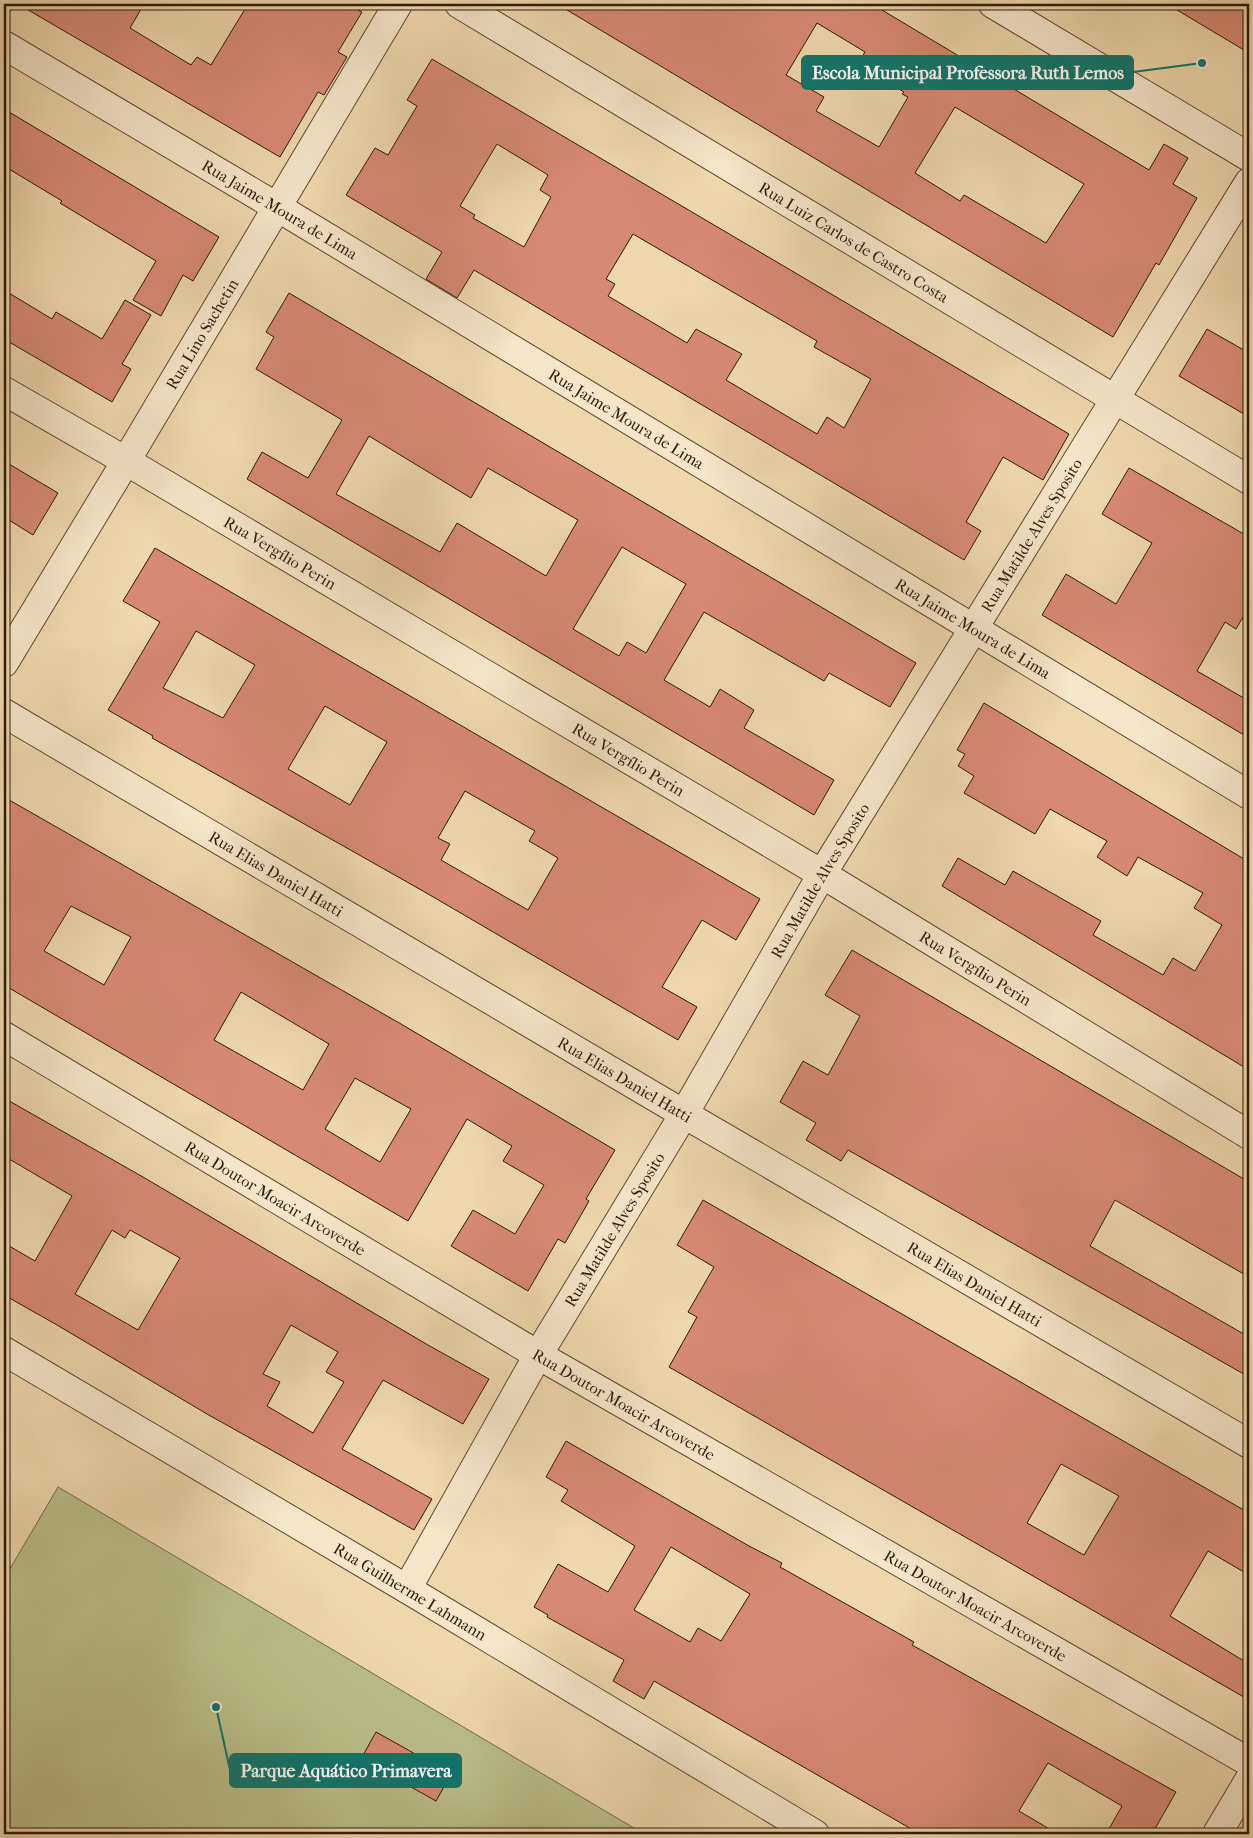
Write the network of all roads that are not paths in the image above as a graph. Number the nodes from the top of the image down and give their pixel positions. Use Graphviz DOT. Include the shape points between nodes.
graph roads {
  1 [pos="398,4"];
  2 [pos="459,4"];
  3 [pos="993,4"];
  4 [pos="4,45"];
  5 [pos="1249,157"];
  6 [pos="1249,182"];
  7 [pos="277,207"];
  8 [pos="4,391"];
  9 [pos="1116,400"];
  10 [pos="126,461"];
  11 [pos="1249,480"];
  12 [pos="973,629"];
  13 [pos="4,662"];
  14 [pos="4,712"];
  15 [pos="1249,795"];
  16 [pos="822,874"];
  17 [pos="4,1036"];
  18 [pos="684,1114"];
  19 [pos="1249,1136"];
  20 [pos="4,1351"];
  21 [pos="538,1355"];
  22 [pos="1249,1444"];
  23 [pos="408,1589"];
  24 [pos="1249,1762"];
  25 [pos="1249,1780"];
  26 [pos="815,1834"];
  27 [pos="1217,1834"];
  1 -- 7 [label="street, Rua Lino Sachetin"];
  2 -- 9 [label="street, Rua Luiz Carlos de Castro Costa"];
  3 -- 5 [label="street"];
  4 -- 7 [label="street, Rua Jaime Moura de Lima"];
  6 -- 9 [label="street, Rua Matilde Alves Sposito"];
  7 -- 10 [label="street, Rua Lino Sachetin"];
  7 -- 12 [label="street, Rua Jaime Moura de Lima"];
  8 -- 10 [label="street, Rua Vergílio Perin"];
  9 -- 11 [label="street, Rua Luiz Carlos de Castro Costa"];
  9 -- 12 [label="street, Rua Matilde Alves Sposito"];
  10 -- 13 [label="street, Rua Lino Sachetin"];
  10 -- 16 [label="street, Rua Vergílio Perin"];
  12 -- 15 [label="street, Rua Jaime Moura de Lima"];
  12 -- 16 [label="street, Rua Matilde Alves Sposito"];
  14 -- 18 [label="street, Rua Elias Daniel Hatti"];
  16 -- 18 [label="street, Rua Matilde Alves Sposito"];
  16 -- 19 [label="street, Rua Vergílio Perin"];
  17 -- 21 [label="street, Rua Doutor Moacir Arcoverde"];
  18 -- 21 [label="street, Rua Matilde Alves Sposito"];
  18 -- 22 [label="street, Rua Elias Daniel Hatti"];
  20 -- 23 [label="street, Rua Guilherme Lahmann"];
  21 -- 23 [label="street, Rua Matilde Alves Sposito"];
  21 -- 24 [label="street, Rua Doutor Moacir Arcoverde"];
  23 -- 26 [label="street, Rua Guilherme Lahmann"];
  25 -- 27 [label="street"];
}
